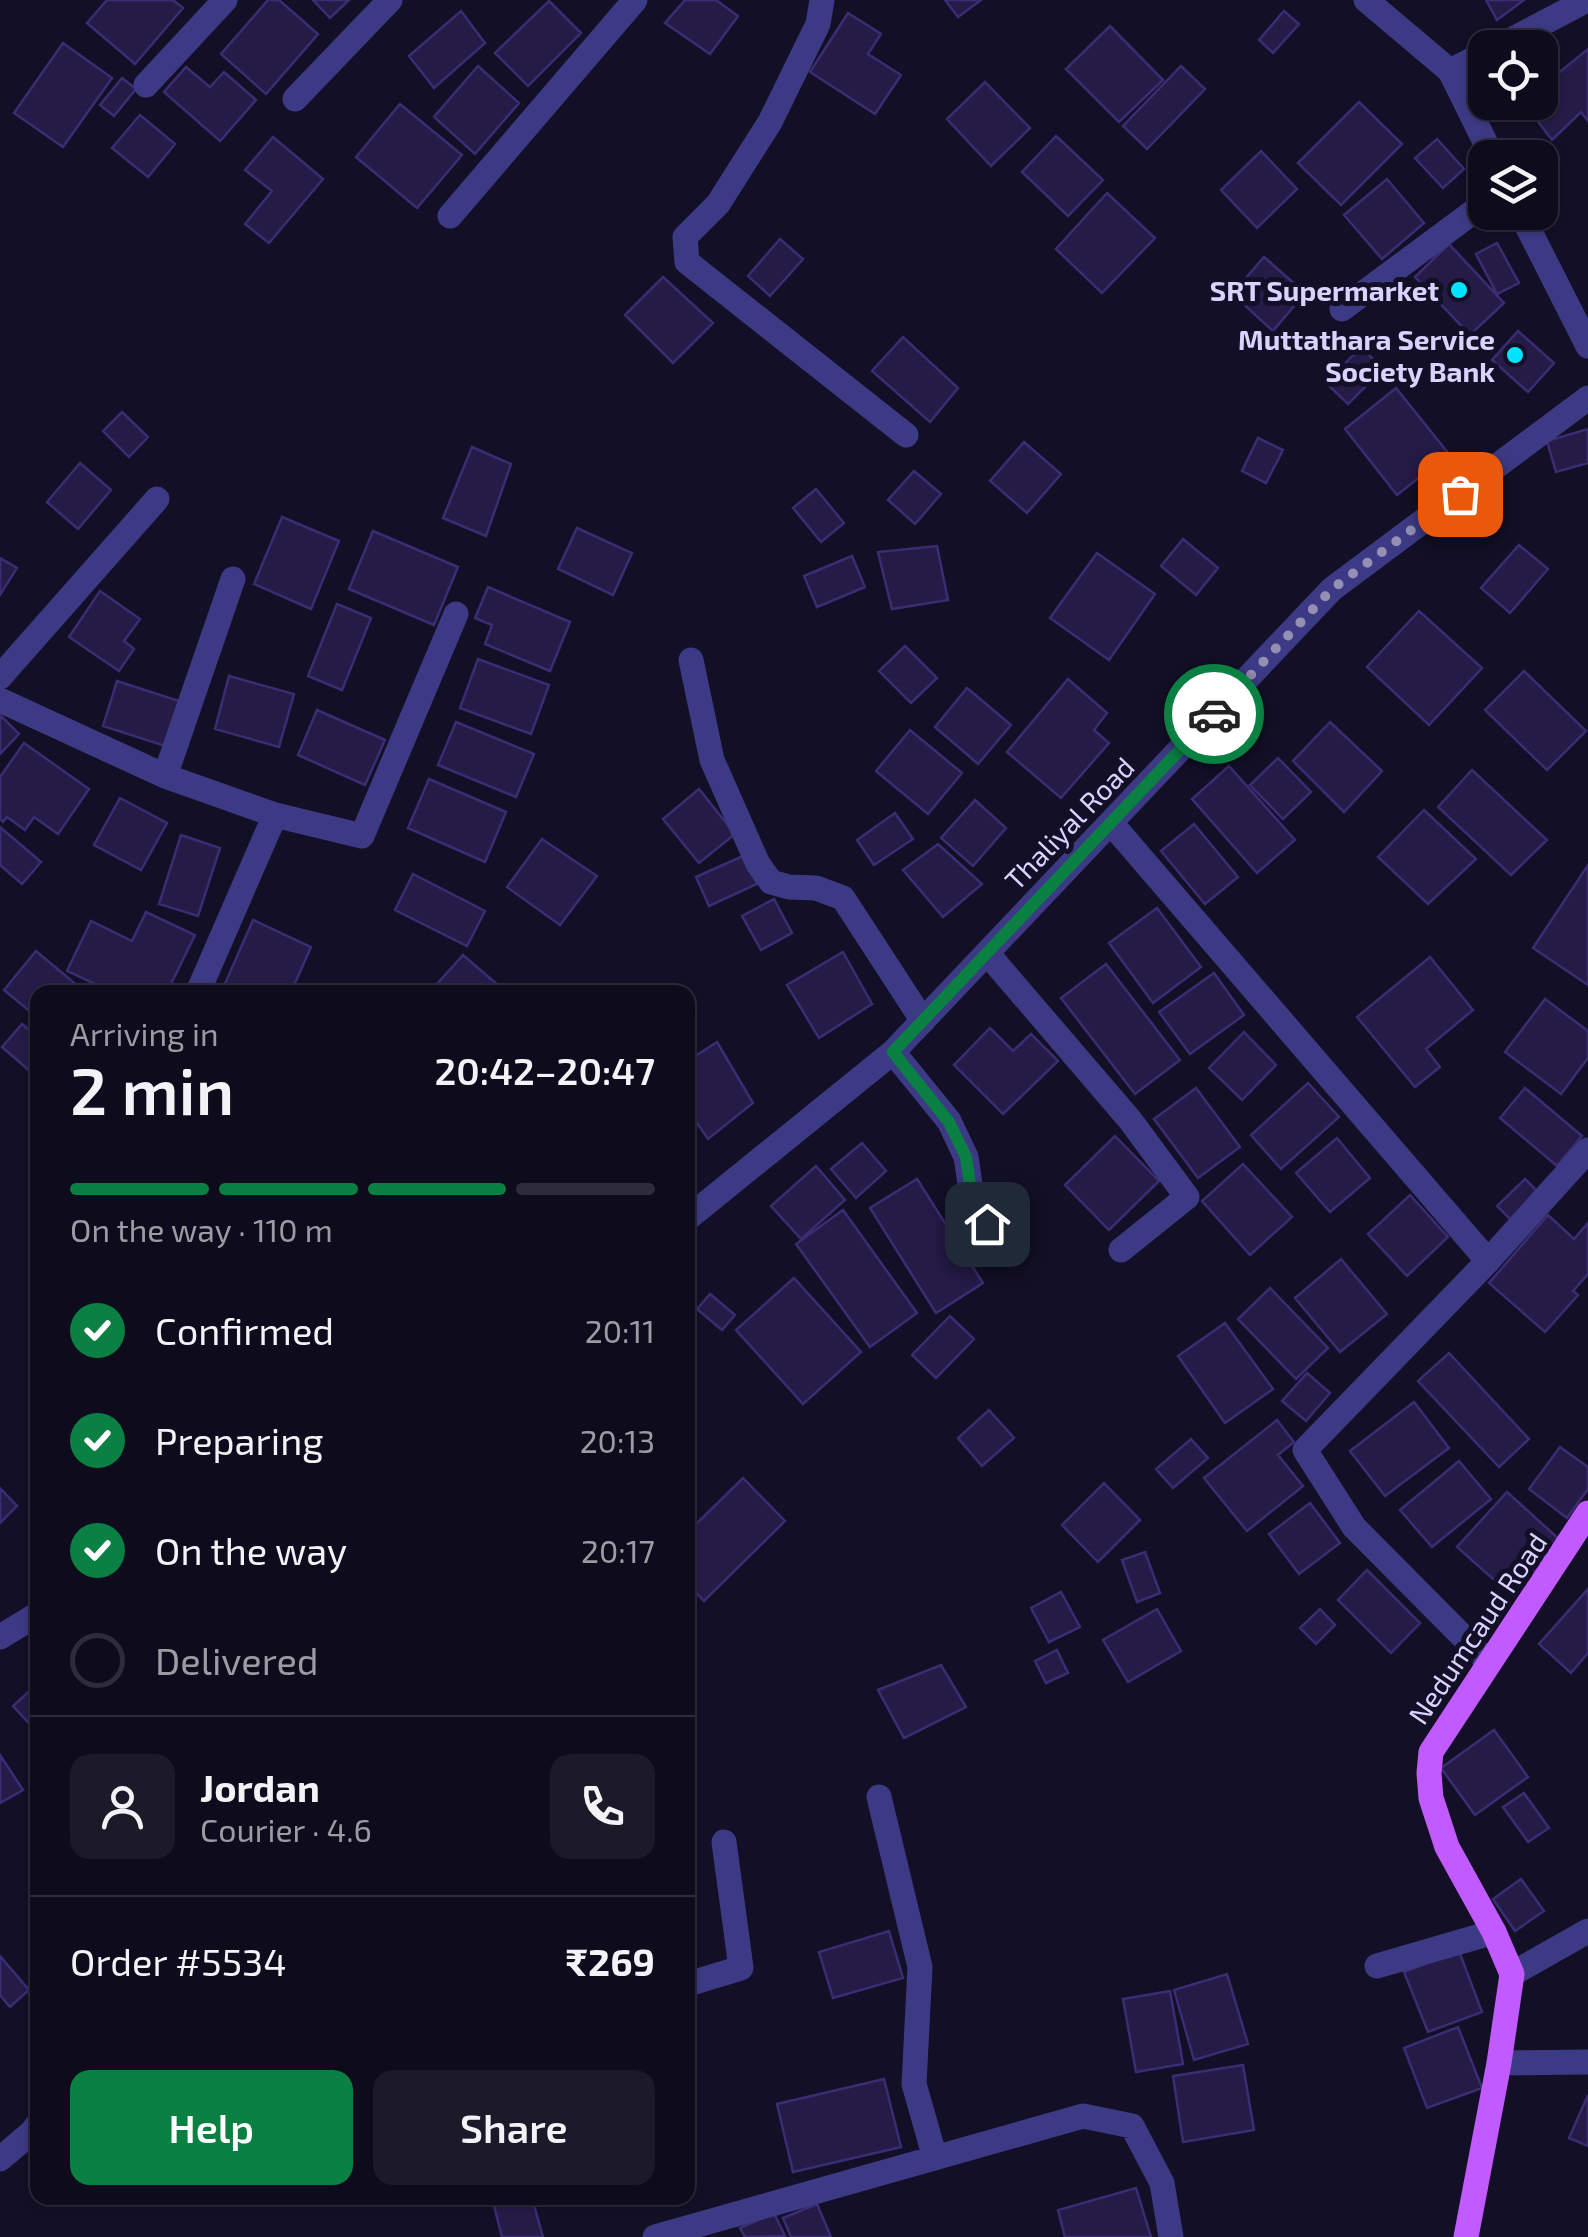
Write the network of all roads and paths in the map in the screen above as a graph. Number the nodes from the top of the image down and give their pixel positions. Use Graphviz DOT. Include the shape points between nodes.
graph roads {
  1 [pos="225,0"];
  2 [pos="390,0"];
  3 [pos="636,0"];
  4 [pos="822,0"];
  5 [pos="1366,0"];
  6 [pos="1587,0"];
  7 [pos="1530,30"];
  8 [pos="1468,62"];
  9 [pos="1450,71"];
  10 [pos="146,85"];
  11 [pos="296,99"];
  12 [pos="1483,140"];
  13 [pos="450,216"];
  14 [pos="1468,216"];
  15 [pos="1529,230"];
  16 [pos="1342,309"];
  17 [pos="1588,346"];
  18 [pos="1588,398"];
  19 [pos="906,435"];
  20 [pos="157,499"];
  21 [pos="232,579"];
  22 [pos="456,614"];
  23 [pos="691,660"];
  24 [pos="0,677"];
  25 [pos="0,700"];
  26 [pos="164,776"];
  27 [pos="275,815"];
  28 [pos="1111,822"];
  29 [pos="987,953"];
  30 [pos="201,985"];
  31 [pos="923,1021"];
  32 [pos="893,1052"];
  33 [pos="1588,1150"];
  34 [pos="695,1212"];
  35 [pos="1000,1244"];
  36 [pos="1122,1250"];
  37 [pos="1488,1261"];
  38 [pos="1588,1513"];
  39 [pos="30,1619"];
  40 [pos="0,1637"];
  41 [pos="1488,1662"];
  42 [pos="879,1797"];
  43 [pos="724,1842"];
  44 [pos="1588,1931"];
  45 [pos="1494,1932"];
  46 [pos="1377,1966"];
  47 [pos="1512,1974"];
  48 [pos="695,1982"];
  49 [pos="1588,2062"];
  50 [pos="1499,2063"];
  51 [pos="30,2134"];
  52 [pos="935,2158"];
  53 [pos="0,2160"];
  54 [pos="655,2237"];
  55 [pos="1171,2237"];
  56 [pos="1466,2237"];
  1 -- 10 [label="street"];
  2 -- 11 [label="street"];
  3 -- 13 [label="street"];
  4 -- 19 [label="street" via="818,24 770,122 718,204 685,236 688,262"];
  5 -- 9 [label="street"];
  6 -- 7 [label="street"];
  8 -- 9 [label="street"];
  9 -- 12 [label="street"];
  14 -- 16 [label="street"];
  15 -- 17 [label="street"];
  18 -- 28 [label="street, Thaliyal Road" via="1332,589"];
  20 -- 24 [label="street"];
  21 -- 26 [label="street"];
  22 -- 27 [label="street" via="362,836"];
  23 -- 31 [label="street" via="712,760 758,864 771,882 842,898"];
  25 -- 26 [label="street"];
  26 -- 27 [label="street"];
  27 -- 30 [label="street"];
  28 -- 29 [label="street, Thaliyal Road"];
  28 -- 37 [label="street"];
  29 -- 31 [label="street, Thaliyal Road"];
  29 -- 36 [label="street" via="1130,1120 1187,1198"];
  31 -- 32 [label="street, Thaliyal Road"];
  32 -- 34 [label="street, Thaliyal Road"];
  32 -- 35 [label="street" via="949,1122 966,1157 973,1204"];
  33 -- 37 [label="street"];
  37 -- 41 [label="street" via="1304,1450 1354,1527"];
  38 -- 41 [label="main road, Nedumcaud Road"];
  39 -- 40 [label="street"];
  41 -- 45 [label="main road, Nedumcaud Road" via="1430,1752 1428,1773 1447,1847"];
  42 -- 52 [label="street" via="920,1967 914,2084"];
  43 -- 48 [label="street" via="742,1968"];
  44 -- 47 [label="street"];
  45 -- 46 [label="street"];
  45 -- 47 [label="main road, Nedumcaud Road"];
  47 -- 50 [label="main road"];
  49 -- 50 [label="street"];
  50 -- 56 [label="main road"];
  51 -- 53 [label="street"];
  52 -- 54 [label="street"];
  52 -- 55 [label="street" via="1082,2116 1132,2126 1162,2182"];
}
